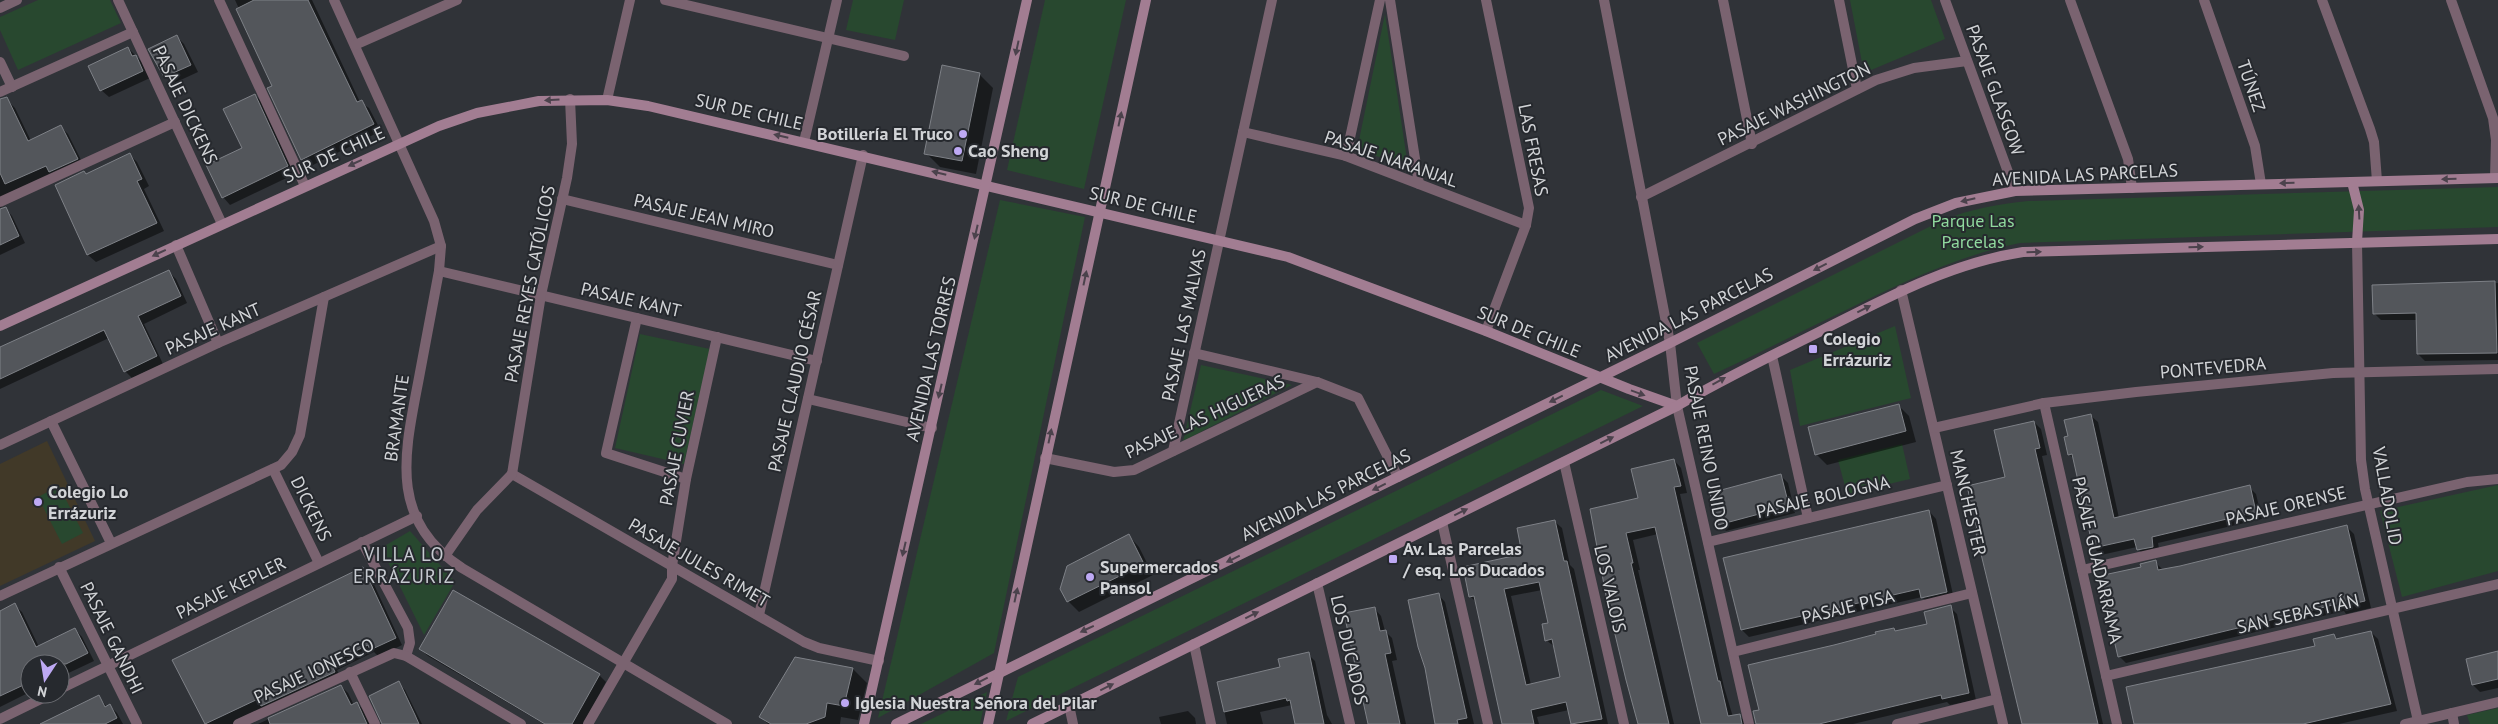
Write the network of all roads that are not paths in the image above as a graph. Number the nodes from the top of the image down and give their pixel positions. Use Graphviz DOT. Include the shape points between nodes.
graph roads {
  1 [pos="17,0"];
  2 [pos="118,0"];
  3 [pos="219,0"];
  4 [pos="334,0"];
  5 [pos="457,0"];
  6 [pos="630,0"];
  7 [pos="665,0"];
  8 [pos="837,0"];
  9 [pos="1027,0"];
  10 [pos="1146,0"];
  11 [pos="1272,0"];
  12 [pos="1380,0"];
  13 [pos="1390,0"];
  14 [pos="1486,0"];
  15 [pos="1604,0"];
  16 [pos="1723,0"];
  17 [pos="1839,0"];
  18 [pos="1944,0"];
  19 [pos="2070,0"];
  20 [pos="2204,0"];
  21 [pos="2322,0"];
  22 [pos="2451,0"];
  23 [pos="0,8"];
  24 [pos="133,32"];
  25 [pos="828,39"];
  26 [pos="355,45"];
  27 [pos="904,56"];
  28 [pos="1967,61"];
  29 [pos="0,62"];
  30 [pos="12,87"];
  31 [pos="1857,89"];
  32 [pos="0,92"];
  33 [pos="570,99"];
  34 [pos="607,100"];
  35 [pos="175,122"];
  36 [pos="1243,132"];
  37 [pos="804,142"];
  38 [pos="399,143"];
  39 [pos="1752,144"];
  40 [pos="863,155"];
  41 [pos="1346,156"];
  42 [pos="2497,178"];
  43 [pos="2376,181"];
  44 [pos="2352,182"];
  45 [pos="1419,184"];
  46 [pos="2261,184"];
  47 [pos="986,185"];
  48 [pos="305,186"];
  49 [pos="2132,188"];
  50 [pos="2016,191"];
  51 [pos="1641,197"];
  52 [pos="562,199"];
  53 [pos="0,202"];
  54 [pos="1099,211"];
  55 [pos="222,224"];
  56 [pos="1526,225"];
  57 [pos="2498,239"];
  58 [pos="1219,240"];
  59 [pos="2357,242"];
  60 [pos="176,245"];
  61 [pos="441,246"];
  62 [pos="838,265"];
  63 [pos="439,271"];
  64 [pos="1901,290"];
  65 [pos="541,295"];
  66 [pos="324,297"];
  67 [pos="637,318"];
  68 [pos="0,326"];
  69 [pos="1486,331"];
  70 [pos="717,337"];
  71 [pos="1670,343"];
  72 [pos="218,344"];
  73 [pos="1194,353"];
  74 [pos="1772,356"];
  75 [pos="816,361"];
  76 [pos="2498,369"];
  77 [pos="2360,373"];
  78 [pos="1600,378"];
  79 [pos="1317,382"];
  80 [pos="808,399"];
  81 [pos="2044,403"];
  82 [pos="1677,406"];
  83 [pos="51,421"];
  84 [pos="932,428"];
  85 [pos="1934,428"];
  86 [pos="1,441"];
  87 [pos="1173,451"];
  88 [pos="1045,458"];
  89 [pos="1564,462"];
  90 [pos="273,469"];
  91 [pos="512,474"];
  92 [pos="1398,477"];
  93 [pos="686,479"];
  94 [pos="2498,479"];
  95 [pos="1947,485"];
  96 [pos="2369,504"];
  97 [pos="416,516"];
  98 [pos="1808,518"];
  99 [pos="1442,522"];
  100 [pos="362,542"];
  101 [pos="1708,542"];
  102 [pos="111,543"];
  103 [pos="445,556"];
  104 [pos="319,563"];
  105 [pos="672,566"];
  106 [pos="59,567"];
  107 [pos="2082,570"];
  108 [pos="1317,583"];
  109 [pos="2498,584"];
  110 [pos="1972,593"];
  111 [pos="0,596"];
  112 [pos="2392,608"];
  113 [pos="759,615"];
  114 [pos="1194,644"];
  115 [pos="1732,652"];
  116 [pos="406,656"];
  117 [pos="878,661"];
  118 [pos="623,662"];
  119 [pos="108,666"];
  120 [pos="1000,671"];
  121 [pos="350,672"];
  122 [pos="2106,676"];
  123 [pos="70,685"];
  124 [pos="1997,700"];
  125 [pos="2498,702"];
  126 [pos="31,704"];
  127 [pos="1069,705"];
  128 [pos="2452,713"];
  129 [pos="0,719"];
  130 [pos="258,720"];
  131 [pos="2418,721"];
  132 [pos="137,724"];
  133 [pos="238,724"];
  134 [pos="375,724"];
  135 [pos="521,724"];
  136 [pos="588,724"];
  137 [pos="727,724"];
  138 [pos="864,724"];
  139 [pos="896,724"];
  140 [pos="988,724"];
  141 [pos="1032,724"];
  142 [pos="1073,724"];
  143 [pos="1211,724"];
  144 [pos="1350,724"];
  145 [pos="1488,724"];
  146 [pos="1624,724"];
  147 [pos="1749,724"];
  148 [pos="1897,724"];
  149 [pos="2003,724"];
  150 [pos="2117,724"];
  151 [pos="2405,724"];
  152 [pos="2454,724"];
  1 -- 23 [label="street"];
  2 -- 24 [label="street, PASAJE DICKENS"];
  3 -- 48 [label="street"];
  4 -- 26 [label="street, BRAMANTE"];
  5 -- 26 [label="street"];
  6 -- 34 [label="street"];
  7 -- 25 [label="street"];
  8 -- 25 [label="street"];
  9 -- 47 [label="street, AVENIDA LAS TORRES, one-way"];
  54 -- 10 [label="street, one-way"];
  11 -- 36 [label="street, PASAJE LAS MALVAS"];
  12 -- 41 [label="street"];
  13 -- 45 [label="street"];
  14 -- 56 [label="street, LAS FRESAS" via="1529,208"];
  15 -- 51 [label="street, PASAJE REINO UNIDO"];
  16 -- 39 [label="street"];
  17 -- 31 [label="street"];
  18 -- 28 [label="street, PASAJE GLASGOW"];
  19 -- 49 [label="street" via="2130,165"];
  20 -- 46 [label="street, TÚNEZ" via="2255,146"];
  21 -- 43 [label="street" via="2374,142"];
  22 -- 42 [label="street" via="2493,118"];
  24 -- 30 [label="street"];
  24 -- 35 [label="street, PASAJE DICKENS"];
  25 -- 27 [label="street"];
  25 -- 37 [label="street"];
  26 -- 38 [label="street, BRAMANTE"];
  28 -- 31 [label="street, PASAJE WASHINGTON" via="1914,68"];
  28 -- 50 [label="street, PASAJE GLASGOW"];
  29 -- 30 [label="street"];
  30 -- 32 [label="street"];
  31 -- 39 [label="street, PASAJE WASHINGTON"];
  33 -- 34 [label="street, SUR DE CHILE"];
  33 -- 38 [label="street, SUR DE CHILE, one-way" via="531,102 477,113"];
  33 -- 52 [label="street, PASAJE REYES CATÓLICOS" via="572,144"];
  37 -- 34 [label="street, SUR DE CHILE, one-way" via="648,106"];
  35 -- 53 [label="street"];
  35 -- 55 [label="street, PASAJE DICKENS"];
  36 -- 41 [label="street, PASAJE NARANJAL"];
  36 -- 58 [label="street, PASAJE LAS MALVAS"];
  37 -- 40 [label="street, SUR DE CHILE"];
  38 -- 48 [label="street, SUR DE CHILE, one-way"];
  38 -- 61 [label="street, BRAMANTE" via="434,220"];
  39 -- 51 [label="street, PASAJE WASHINGTON"];
  47 -- 40 [label="street, SUR DE CHILE, one-way"];
  40 -- 62 [label="street, PASAJE CLAUDIO CÉSAR"];
  41 -- 45 [label="street, PASAJE NARANJAL"];
  42 -- 43 [label="street, AVENIDA LAS PARCELAS, one-way"];
  43 -- 44 [label="street, AVENIDA LAS PARCELAS"];
  44 -- 46 [label="street, AVENIDA LAS PARCELAS, one-way"];
  59 -- 44 [label="street, one-way" via="2359,210"];
  45 -- 56 [label="street, PASAJE NARANJAL"];
  46 -- 49 [label="street, AVENIDA LAS PARCELAS"];
  47 -- 54 [label="street, SUR DE CHILE"];
  47 -- 84 [label="street, AVENIDA LAS TORRES, one-way"];
  48 -- 55 [label="street, SUR DE CHILE"];
  49 -- 50 [label="street, AVENIDA LAS PARCELAS"];
  50 -- 71 [label="street, AVENIDA LAS PARCELAS, one-way" via="1956,203 1915,219"];
  51 -- 71 [label="street, PASAJE REINO UNIDO"];
  52 -- 62 [label="street, PASAJE JEAN MIRO"];
  52 -- 65 [label="street, PASAJE REYES CATÓLICOS"];
  54 -- 58 [label="street, SUR DE CHILE"];
  88 -- 54 [label="street, one-way"];
  55 -- 60 [label="street, SUR DE CHILE"];
  56 -- 69 [label="street, LAS FRESAS"];
  57 -- 59 [label="street"];
  58 -- 69 [label="street, SUR DE CHILE" via="1318,267"];
  58 -- 73 [label="street, PASAJE LAS MALVAS"];
  64 -- 59 [label="street, one-way" via="1993,256 2023,252"];
  59 -- 77 [label="street, VALLADOLID"];
  60 -- 68 [label="street, SUR DE CHILE, one-way"];
  60 -- 72 [label="street"];
  61 -- 63 [label="street, BRAMANTE"];
  61 -- 66 [label="street, PASAJE KANT"];
  62 -- 75 [label="street, PASAJE CLAUDIO CÉSAR"];
  63 -- 65 [label="street, PASAJE KANT"];
  63 -- 97 [label="street, BRAMANTE" via="405,463 408,492"];
  74 -- 64 [label="street, one-way"];
  64 -- 85 [label="street, MANCHESTER"];
  65 -- 67 [label="street, PASAJE KANT"];
  65 -- 91 [label="street, PASAJE REYES CATÓLICOS"];
  66 -- 72 [label="street, PASAJE KANT"];
  66 -- 90 [label="street" via="300,435 287,459"];
  67 -- 70 [label="street, PASAJE KANT"];
  67 -- 93 [label="street" via="606,453"];
  69 -- 78 [label="street, SUR DE CHILE"];
  70 -- 75 [label="street, PASAJE KANT"];
  70 -- 93 [label="street, PASAJE CUVIER"];
  71 -- 78 [label="street, AVENIDA LAS PARCELAS"];
  71 -- 82 [label="street, PASAJE REINO UNIDO"];
  72 -- 83 [label="street, PASAJE KANT"];
  73 -- 79 [label="street, PASAJE LAS HIGUERAS"];
  73 -- 87 [label="street, PASAJE LAS MALVAS"];
  82 -- 74 [label="street, one-way" via="1724,378"];
  74 -- 98 [label="street"];
  75 -- 80 [label="street, PASAJE CLAUDIO CÉSAR"];
  76 -- 77 [label="street, PONTEVEDRA"];
  77 -- 81 [label="street, PONTEVEDRA"];
  77 -- 96 [label="street, VALLADOLID" via="2361,460"];
  78 -- 82 [label="street, SUR DE CHILE, one-way"];
  78 -- 92 [label="street, AVENIDA LAS PARCELAS, one-way"];
  79 -- 87 [label="street, PASAJE LAS HIGUERAS"];
  79 -- 92 [label="street, PASAJE LAS HIGUERAS" via="1358,398"];
  80 -- 84 [label="street"];
  80 -- 113 [label="street, PASAJE CLAUDIO CÉSAR"];
  81 -- 85 [label="street, PONTEVEDRA"];
  81 -- 107 [label="street, PASAJE GUADARRAMA"];
  89 -- 82 [label="street, one-way"];
  82 -- 101 [label="street, PASAJE REINO UNIDO"];
  83 -- 86 [label="street, PASAJE KANT"];
  83 -- 102 [label="street"];
  84 -- 117 [label="street, AVENIDA LAS TORRES, one-way"];
  85 -- 95 [label="street, MANCHESTER"];
  87 -- 88 [label="street, PASAJE LAS HIGUERAS" via="1124,472"];
  120 -- 88 [label="street, one-way"];
  99 -- 89 [label="street, one-way"];
  89 -- 146 [label="street, LOS VALOIS"];
  90 -- 102 [label="street"];
  90 -- 104 [label="street, DICKENS"];
  91 -- 103 [label="street" via="477,510"];
  91 -- 105 [label="street, PASAJE JULES RIMET"];
  92 -- 120 [label="street, AVENIDA LAS PARCELAS, one-way"];
  93 -- 105 [label="street, PASAJE CUVIER"];
  94 -- 96 [label="street, PASAJE ORENSE" via="2467,482"];
  95 -- 98 [label="street, PASAJE BOLOGNA"];
  95 -- 110 [label="street, MANCHESTER"];
  96 -- 107 [label="street, PASAJE ORENSE"];
  96 -- 112 [label="street, VALLADOLID"];
  97 -- 100 [label="street, PASAJE KEPLER"];
  97 -- 103 [label="street, BRAMANTE"];
  98 -- 101 [label="street, PASAJE BOLOGNA"];
  99 -- 108 [label="street"];
  99 -- 145 [label="street"];
  100 -- 104 [label="street, PASAJE KEPLER"];
  100 -- 116 [label="street" via="408,628 410,643"];
  101 -- 115 [label="street, PASAJE REINO UNIDO"];
  102 -- 106 [label="street"];
  103 -- 118 [label="street, BRAMANTE"];
  104 -- 119 [label="street, PASAJE KEPLER"];
  105 -- 113 [label="street, PASAJE JULES RIMET"];
  105 -- 118 [label="street, PASAJE CUVIER" via="672,579"];
  106 -- 111 [label="street"];
  106 -- 119 [label="street, PASAJE GANDHI"];
  107 -- 122 [label="street, PASAJE GUADARRAMA"];
  114 -- 108 [label="street, one-way"];
  108 -- 144 [label="street, LOS DUCADOS"];
  109 -- 112 [label="street, SAN SEBASTIÁN"];
  110 -- 115 [label="street, PASAJE PISA"];
  110 -- 124 [label="street, MANCHESTER"];
  112 -- 122 [label="street, SAN SEBASTIÁN"];
  112 -- 131 [label="street, VALLADOLID"];
  113 -- 117 [label="street, PASAJE JULES RIMET" via="819,648"];
  127 -- 114 [label="street, one-way"];
  114 -- 143 [label="street"];
  115 -- 147 [label="street, PASAJE REINO UNIDO"];
  116 -- 121 [label="street, PASAJE IONESCO" via="388,654"];
  116 -- 135 [label="street"];
  117 -- 138 [label="street, AVENIDA LAS TORRES"];
  118 -- 136 [label="street, PASAJE CUVIER"];
  118 -- 137 [label="street, BRAMANTE"];
  119 -- 123 [label="street, PASAJE KEPLER"];
  119 -- 132 [label="street, PASAJE GANDHI"];
  120 -- 139 [label="street, AVENIDA LAS PARCELAS, one-way"];
  120 -- 140 [label="street"];
  121 -- 130 [label="street, PASAJE IONESCO"];
  121 -- 134 [label="street"];
  122 -- 150 [label="street, PASAJE GUADARRAMA"];
  124 -- 148 [label="street"];
  124 -- 149 [label="street, MANCHESTER"];
  125 -- 128 [label="street"];
  126 -- 129 [label="street"];
  127 -- 141 [label="street"];
  127 -- 142 [label="street"];
  128 -- 131 [label="street"];
  128 -- 152 [label="street"];
  130 -- 133 [label="street, PASAJE IONESCO"];
  131 -- 151 [label="street"];
}
